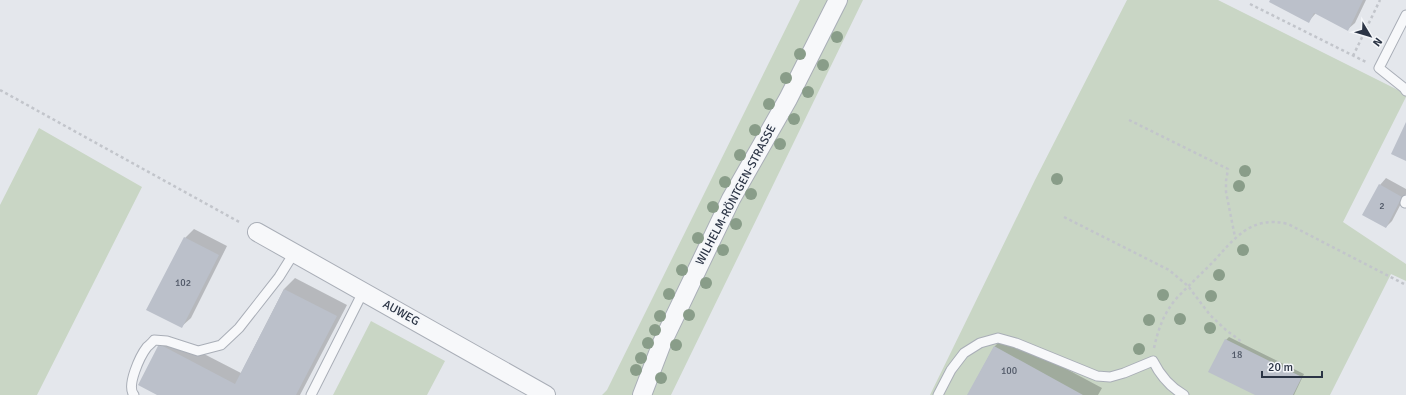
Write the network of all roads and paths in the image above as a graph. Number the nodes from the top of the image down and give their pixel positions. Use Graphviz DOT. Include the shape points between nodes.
graph roads {
  1 [pos="838,0"];
  2 [pos="1380,0"];
  3 [pos="1250,4"];
  4 [pos="1406,15"];
  5 [pos="1353,56"];
  6 [pos="1379,68"];
  7 [pos="0,90"];
  8 [pos="1406,91"];
  9 [pos="1129,120"];
  10 [pos="1064,217"];
  11 [pos="257,232"];
  12 [pos="1235,237"];
  13 [pos="294,253"];
  14 [pos="1406,285"];
  15 [pos="1188,286"];
  16 [pos="363,292"];
  17 [pos="1242,342"];
  18 [pos="1153,361"];
  19 [pos="134,395"];
  20 [pos="311,395"];
  21 [pos="546,395"];
  22 [pos="642,395"];
  23 [pos="938,395"];
  24 [pos="1184,395"];
  1 -- 22 [label="street, WILHELM-RÖNTGEN-STRASSE" via="788,98 731,199 662,343"];
  2 -- 5 [label="path"];
  3 -- 5 [label="path"];
  4 -- 6 [label="lane"];
  5 -- 6 [label="path"];
  6 -- 8 [label="lane"];
  7 -- 11 [label="path"];
  9 -- 12 [label="path" via="1228,169 1226,192"];
  10 -- 15 [label="path" via="1169,270"];
  11 -- 13 [label="street, AUWEG"];
  12 -- 14 [label="path" via="1262,222 1277,221 1288,224"];
  12 -- 15 [label="path"];
  13 -- 16 [label="street, AUWEG"];
  13 -- 19 [label="lane" via="280,277 239,328 221,344 198,351 167,341 154,340 147,347 137,367 131,385"];
  15 -- 17 [label="path" via="1210,314"];
  15 -- 18 [label="path" via="1166,311 1160,323 1153,349"];
  16 -- 20 [label="lane"];
  16 -- 21 [label="street, AUWEG"];
  18 -- 23 [label="lane" via="1110,377 1097,376 998,338 980,343 964,353 951,370"];
  18 -- 24 [label="lane" via="1167,382"];
}
